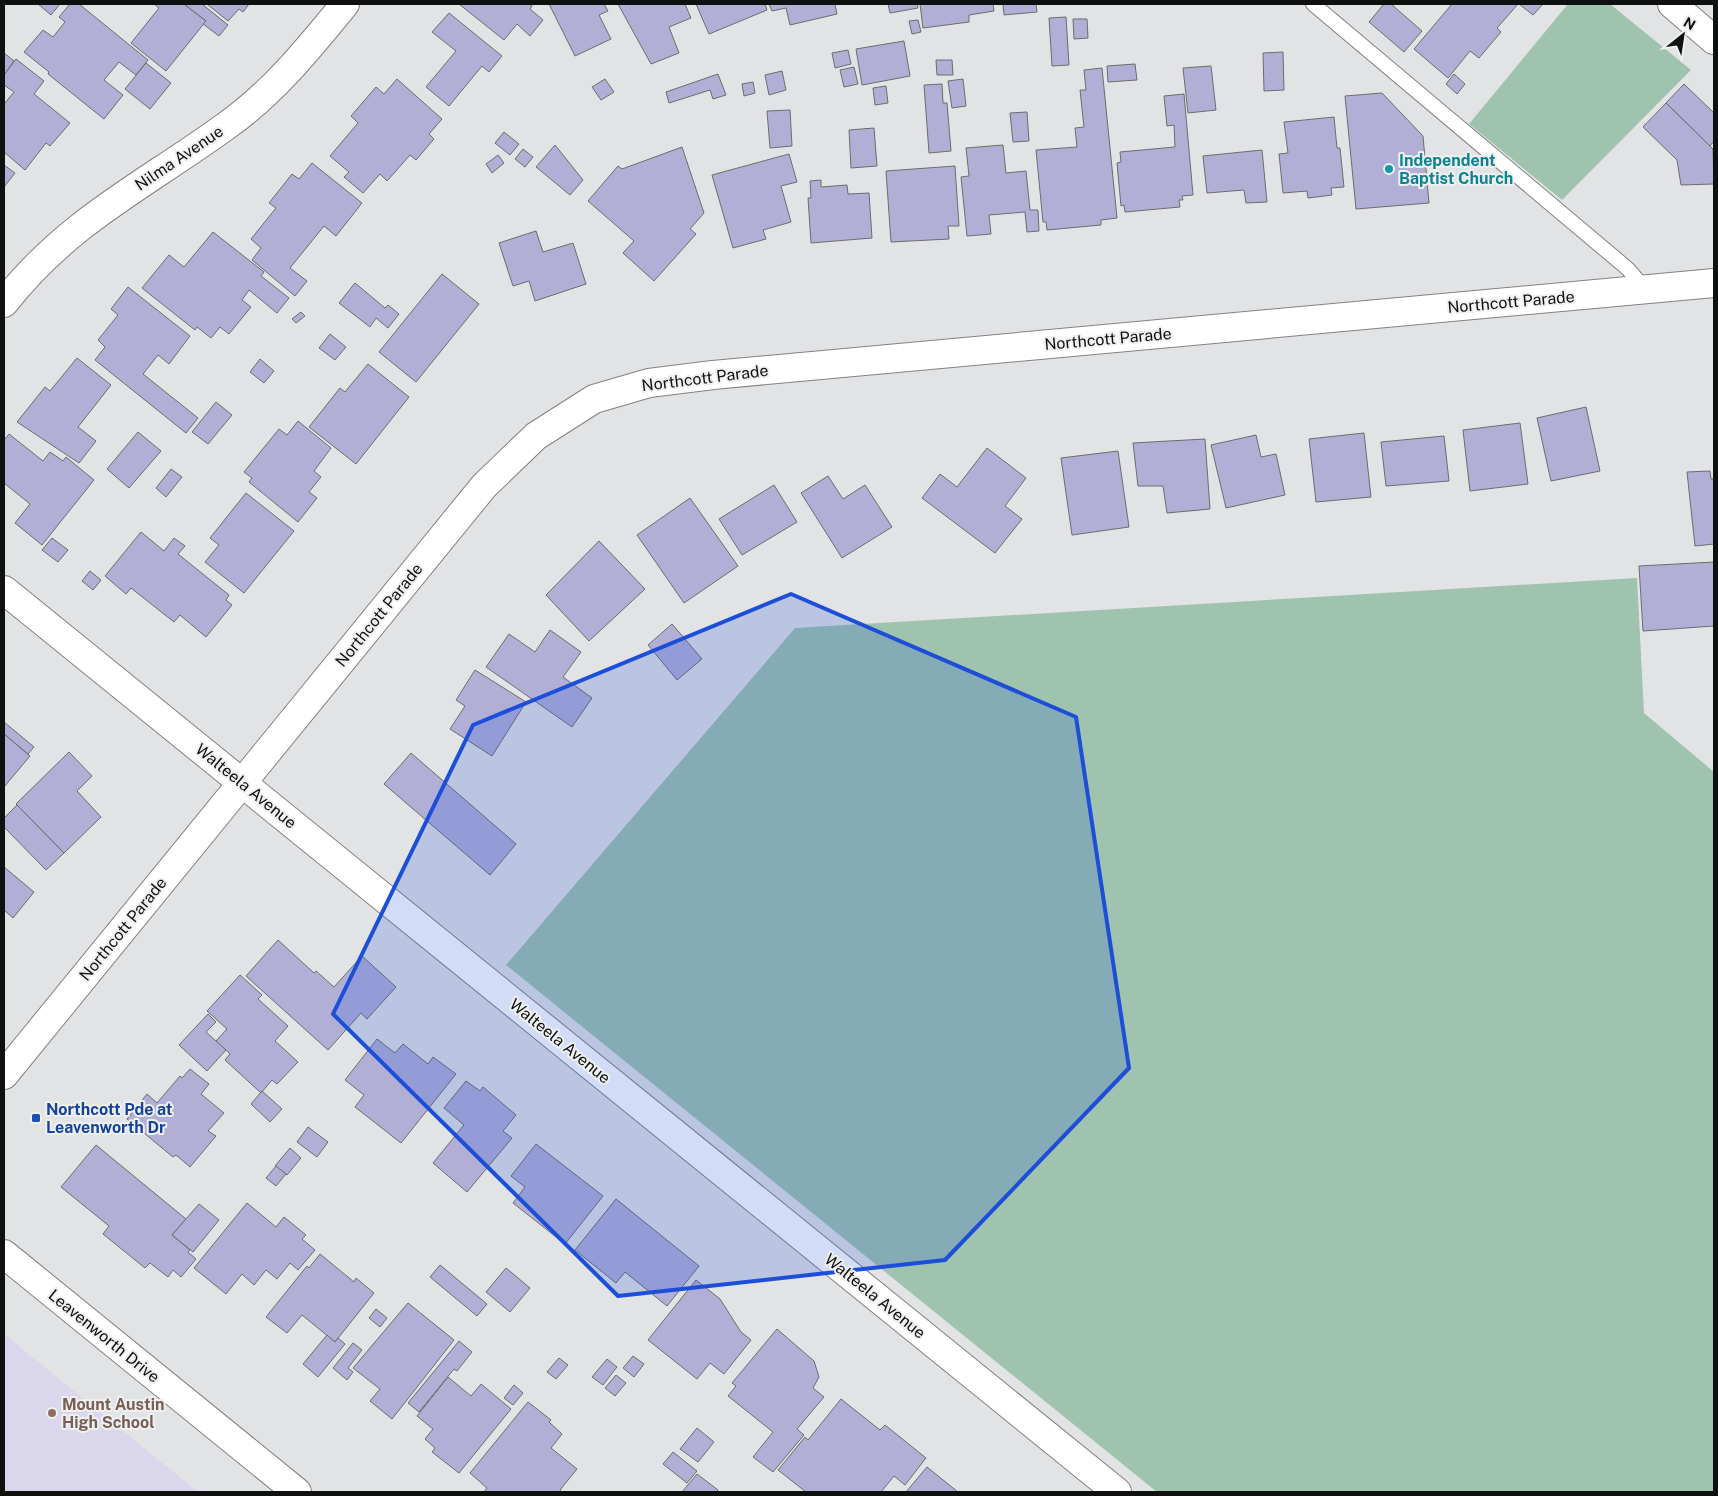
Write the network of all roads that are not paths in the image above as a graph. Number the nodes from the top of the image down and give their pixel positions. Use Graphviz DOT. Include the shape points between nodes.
graph roads {
  1 [pos="345,4"];
  2 [pos="1313,4"];
  3 [pos="1672,4"];
  4 [pos="1714,40"];
  5 [pos="1714,283"];
  6 [pos="1645,289"];
  7 [pos="4,303"];
  8 [pos="4,590"];
  9 [pos="242,784"];
  10 [pos="4,1076"];
  11 [pos="4,1254"];
  12 [pos="288,1490"];
  13 [pos="1118,1492"];
  1 -- 7 [label="street, Nilma Avenue" via="298,61 263,96 227,126 101,210 62,240 25,276"];
  2 -- 6 [label="lane" via="1628,269"];
  3 -- 4 [label="street"];
  5 -- 6 [label="street, Northcott Parade"];
  6 -- 9 [label="street, Northcott Parade" via="713,375 650,383 594,399 536,436 484,486"];
  8 -- 9 [label="street, Walteela Avenue"];
  9 -- 10 [label="street, Northcott Parade"];
  9 -- 13 [label="street, Walteela Avenue"];
  11 -- 12 [label="street, Leavenworth Drive"];
}
